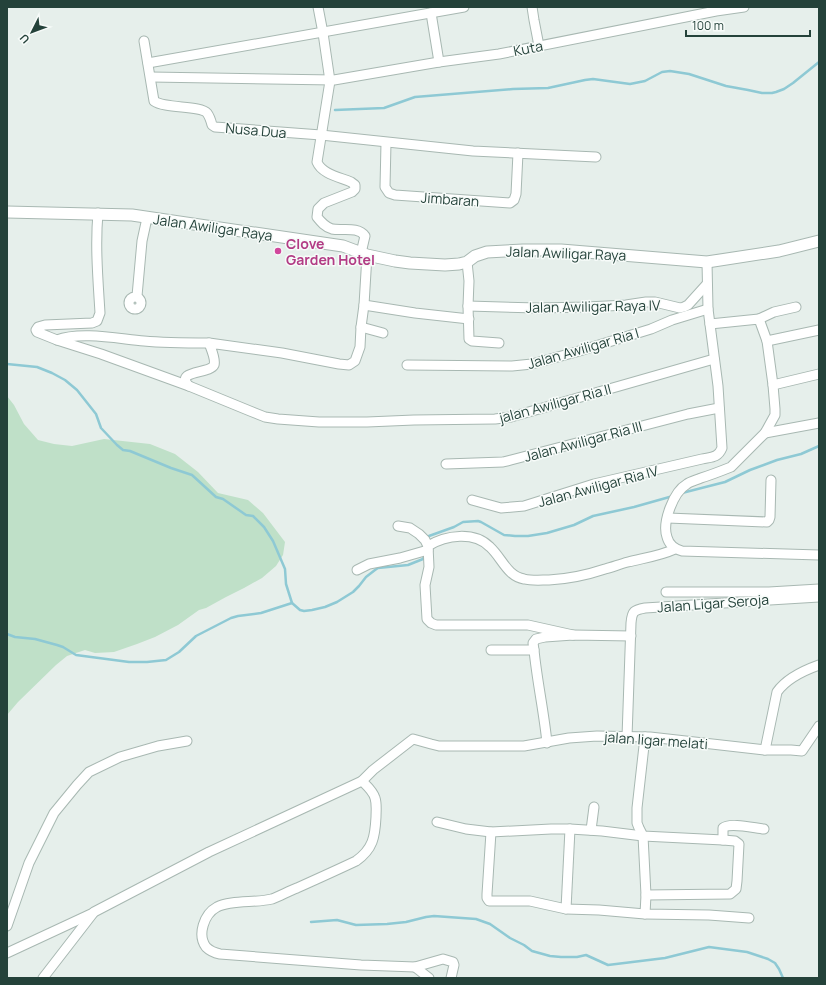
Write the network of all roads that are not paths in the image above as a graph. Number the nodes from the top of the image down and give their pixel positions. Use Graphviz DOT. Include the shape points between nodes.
graph roads {
  1 [pos="318,7"];
  2 [pos="464,7"];
  3 [pos="532,7"];
  4 [pos="744,7"];
  5 [pos="720,9"];
  6 [pos="431,13"];
  7 [pos="323,32"];
  8 [pos="144,41"];
  9 [pos="539,46"];
  10 [pos="439,62"];
  11 [pos="148,63"];
  12 [pos="150,77"];
  13 [pos="330,81"];
  14 [pos="321,135"];
  15 [pos="386,143"];
  16 [pos="518,153"];
  17 [pos="596,157"];
  18 [pos="7,212"];
  19 [pos="98,213"];
  20 [pos="147,218"];
  21 [pos="819,241"];
  22 [pos="364,254"];
  23 [pos="467,262"];
  24 [pos="707,262"];
  25 [pos="707,284"];
  26 [pos="137,296"];
  27 [pos="364,305"];
  28 [pos="468,306"];
  29 [pos="796,308"];
  30 [pos="708,309"];
  31 [pos="469,319"];
  32 [pos="759,319"];
  33 [pos="710,324"];
  34 [pos="361,327"];
  35 [pos="819,330"];
  36 [pos="383,333"];
  37 [pos="57,340"];
  38 [pos="767,341"];
  39 [pos="499,342"];
  40 [pos="209,343"];
  41 [pos="714,359"];
  42 [pos="407,365"];
  43 [pos="819,374"];
  44 [pos="773,385"];
  45 [pos="189,386"];
  46 [pos="719,408"];
  47 [pos="819,423"];
  48 [pos="765,433"];
  49 [pos="446,464"];
  50 [pos="771,480"];
  51 [pos="472,500"];
  52 [pos="668,518"];
  53 [pos="398,526"];
  54 [pos="428,548"];
  55 [pos="675,549"];
  56 [pos="819,555"];
  57 [pos="357,570"];
  58 [pos="819,589"];
  59 [pos="666,592"];
  60 [pos="819,597"];
  61 [pos="573,635"];
  62 [pos="631,636"];
  63 [pos="491,650"];
  64 [pos="534,650"];
  65 [pos="819,664"];
  66 [pos="819,726"];
  67 [pos="627,736"];
  68 [pos="646,737"];
  69 [pos="187,740"];
  70 [pos="547,743"];
  71 [pos="765,750"];
  72 [pos="362,781"];
  73 [pos="594,806"];
  74 [pos="437,822"];
  75 [pos="570,829"];
  76 [pos="764,829"];
  77 [pos="591,830"];
  78 [pos="491,832"];
  79 [pos="643,836"];
  80 [pos="723,840"];
  81 [pos="646,895"];
  82 [pos="566,909"];
  83 [pos="94,912"];
  84 [pos="645,914"];
  85 [pos="749,918"];
  86 [pos="7,926"];
  87 [pos="7,953"];
  88 [pos="415,967"];
  89 [pos="42,978"];
  90 [pos="429,978"];
  91 [pos="451,978"];
  1 -- 7 [label="street"];
  2 -- 6 [label="street"];
  3 -- 9 [label="street"];
  4 -- 5 [label="street, Kuta"];
  5 -- 9 [label="street, Kuta"];
  6 -- 7 [label="street"];
  6 -- 10 [label="street"];
  7 -- 11 [label="street"];
  7 -- 13 [label="street"];
  8 -- 11 [label="street, Nusa Dua"];
  9 -- 10 [label="street, Kuta"];
  10 -- 13 [label="street, Kuta"];
  11 -- 12 [label="street, Nusa Dua"];
  12 -- 13 [label="street"];
  12 -- 14 [label="street, Nusa Dua" via="154,101 206,112 215,127"];
  13 -- 14 [label="street"];
  14 -- 15 [label="street"];
  14 -- 22 [label="street" via="318,166 351,182 355,189 324,203 318,209 316,217 331,229 360,230 364,233"];
  15 -- 16 [label="street"];
  15 -- 16 [label="street, Jimbaran" via="385,187 389,193 395,195 510,203 516,194"];
  16 -- 17 [label="street"];
  18 -- 19 [label="street, Jalan Awiligar Raya"];
  19 -- 20 [label="street, Jalan Awiligar Raya"];
  19 -- 37 [label="street, jalan Awiligar Ria II" via="99,317 97,321 45,325 36,330"];
  20 -- 22 [label="street, Jalan Awiligar Raya" via="343,246"];
  20 -- 26 [label="street" via="142,241"];
  21 -- 24 [label="street, Jalan Awiligar Raya" via="779,251"];
  22 -- 23 [label="street, Jalan Awiligar Raya" via="410,263 445,265"];
  22 -- 27 [label="street"];
  23 -- 24 [label="street, Jalan Awiligar Raya" via="487,252 522,250 561,250"];
  23 -- 28 [label="street"];
  24 -- 25 [label="street"];
  25 -- 28 [label="street, Jalan Awiligar Raya IV" via="688,305 680,308 655,302 586,307"];
  25 -- 30 [label="street"];
  27 -- 31 [label="street"];
  27 -- 34 [label="street"];
  28 -- 31 [label="street"];
  29 -- 32 [label="street" via="774,312"];
  30 -- 33 [label="street"];
  30 -- 42 [label="street, Jalan Awiligar Ria I" via="651,329 532,364"];
  31 -- 39 [label="street" via="470,340"];
  32 -- 33 [label="street"];
  32 -- 38 [label="street"];
  33 -- 41 [label="street"];
  34 -- 36 [label="street"];
  34 -- 40 [label="street" via="360,347 355,361 349,364"];
  35 -- 38 [label="street"];
  37 -- 40 [label="street" via="64,337 92,336"];
  37 -- 45 [label="street, jalan Awiligar Ria II"];
  38 -- 44 [label="street"];
  40 -- 45 [label="street" via="214,364 209,369 185,378"];
  41 -- 45 [label="street, jalan Awiligar Ria II" via="510,417 495,419 367,422 278,419 265,417"];
  41 -- 46 [label="street"];
  43 -- 44 [label="street"];
  44 -- 48 [label="street" via="775,415"];
  46 -- 49 [label="street, Jalan Awiligar Ria III" via="503,462"];
  46 -- 51 [label="street, Jalan Awiligar Ria IV" via="722,448 716,456 594,484 524,506 501,508"];
  47 -- 48 [label="street"];
  48 -- 52 [label="street" via="731,467 686,484 673,500"];
  50 -- 52 [label="street" via="770,517 767,522"];
  52 -- 55 [label="street" via="666,536"];
  53 -- 54 [label="street" via="410,528 419,534"];
  54 -- 55 [label="street" via="438,540 450,537 474,538 490,546 513,574 534,580 574,577 665,554"];
  54 -- 57 [label="street" via="400,558 369,564"];
  54 -- 61 [label="street" via="429,567 425,585 427,619 431,623 528,625"];
  55 -- 56 [label="street" via="696,552"];
  58 -- 59 [label="street" via="769,592"];
  60 -- 62 [label="street, Jalan Ligar Seroja" via="645,608 632,614"];
  61 -- 62 [label="street"];
  61 -- 64 [label="street" via="536,639 532,643"];
  62 -- 67 [label="street"];
  63 -- 64 [label="street"];
  64 -- 70 [label="street"];
  65 -- 71 [label="street" via="785,683 777,692"];
  66 -- 71 [label="street, jalan ligar melati" via="802,751"];
  67 -- 68 [label="street, jalan ligar melati"];
  67 -- 70 [label="street, jalan ligar melati" via="569,738"];
  68 -- 71 [label="street, jalan ligar melati"];
  68 -- 79 [label="street" via="637,808 637,823"];
  69 -- 86 [label="street" via="120,757 89,772 54,813 29,863"];
  70 -- 72 [label="street, jalan ligar melati" via="524,746 446,746 412,740"];
  72 -- 83 [label="street, jalan ligar melati" via="210,852"];
  72 -- 88 [label="street" via="376,798 374,837 363,856 272,899 217,907 206,918 202,933 204,941 212,952 220,954"];
  73 -- 77 [label="street"];
  74 -- 78 [label="street"];
  75 -- 77 [label="street"];
  75 -- 78 [label="street"];
  75 -- 82 [label="street"];
  76 -- 80 [label="street" via="727,825 723,828"];
  77 -- 79 [label="street"];
  78 -- 82 [label="street" via="487,900 530,901"];
  79 -- 80 [label="street"];
  79 -- 81 [label="street"];
  80 -- 81 [label="street" via="735,841 740,846 738,881 733,892"];
  81 -- 84 [label="street"];
  82 -- 84 [label="street"];
  83 -- 87 [label="street, jalan ligar melati"];
  83 -- 89 [label="street"];
  84 -- 85 [label="street"];
  88 -- 90 [label="street"];
  88 -- 91 [label="street" via="443,959 450,961 454,965"];
}
